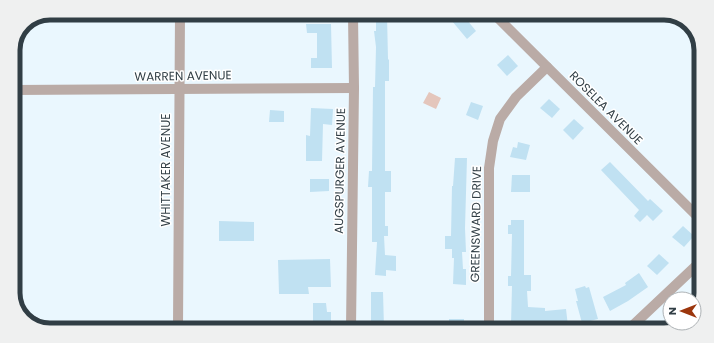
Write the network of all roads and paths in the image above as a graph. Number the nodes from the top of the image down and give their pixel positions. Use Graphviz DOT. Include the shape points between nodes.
graph roads {
  1 [pos="180,20"];
  2 [pos="353,20"];
  3 [pos="500,20"];
  4 [pos="547,67"];
  5 [pos="354,88"];
  6 [pos="20,90"];
  7 [pos="179,90"];
  8 [pos="694,214"];
  9 [pos="694,268"];
  10 [pos="178,323"];
  11 [pos="351,323"];
  12 [pos="488,323"];
  13 [pos="635,323"];
  1 -- 7 [label="street, WHITTAKER AVENUE"];
  2 -- 5 [label="street, AUGSPURGER AVENUE"];
  3 -- 4 [label="street, ROSELEA AVENUE"];
  4 -- 8 [label="street, ROSELEA AVENUE"];
  4 -- 12 [label="street, GREENSWARD DRIVE" via="512,102 500,119 493,142 489,168"];
  5 -- 7 [label="street, WARREN AVENUE"];
  5 -- 11 [label="street, AUGSPURGER AVENUE"];
  6 -- 7 [label="street, WARREN AVENUE"];
  7 -- 10 [label="street, WHITTAKER AVENUE"];
  9 -- 13 [label="street"];
}
